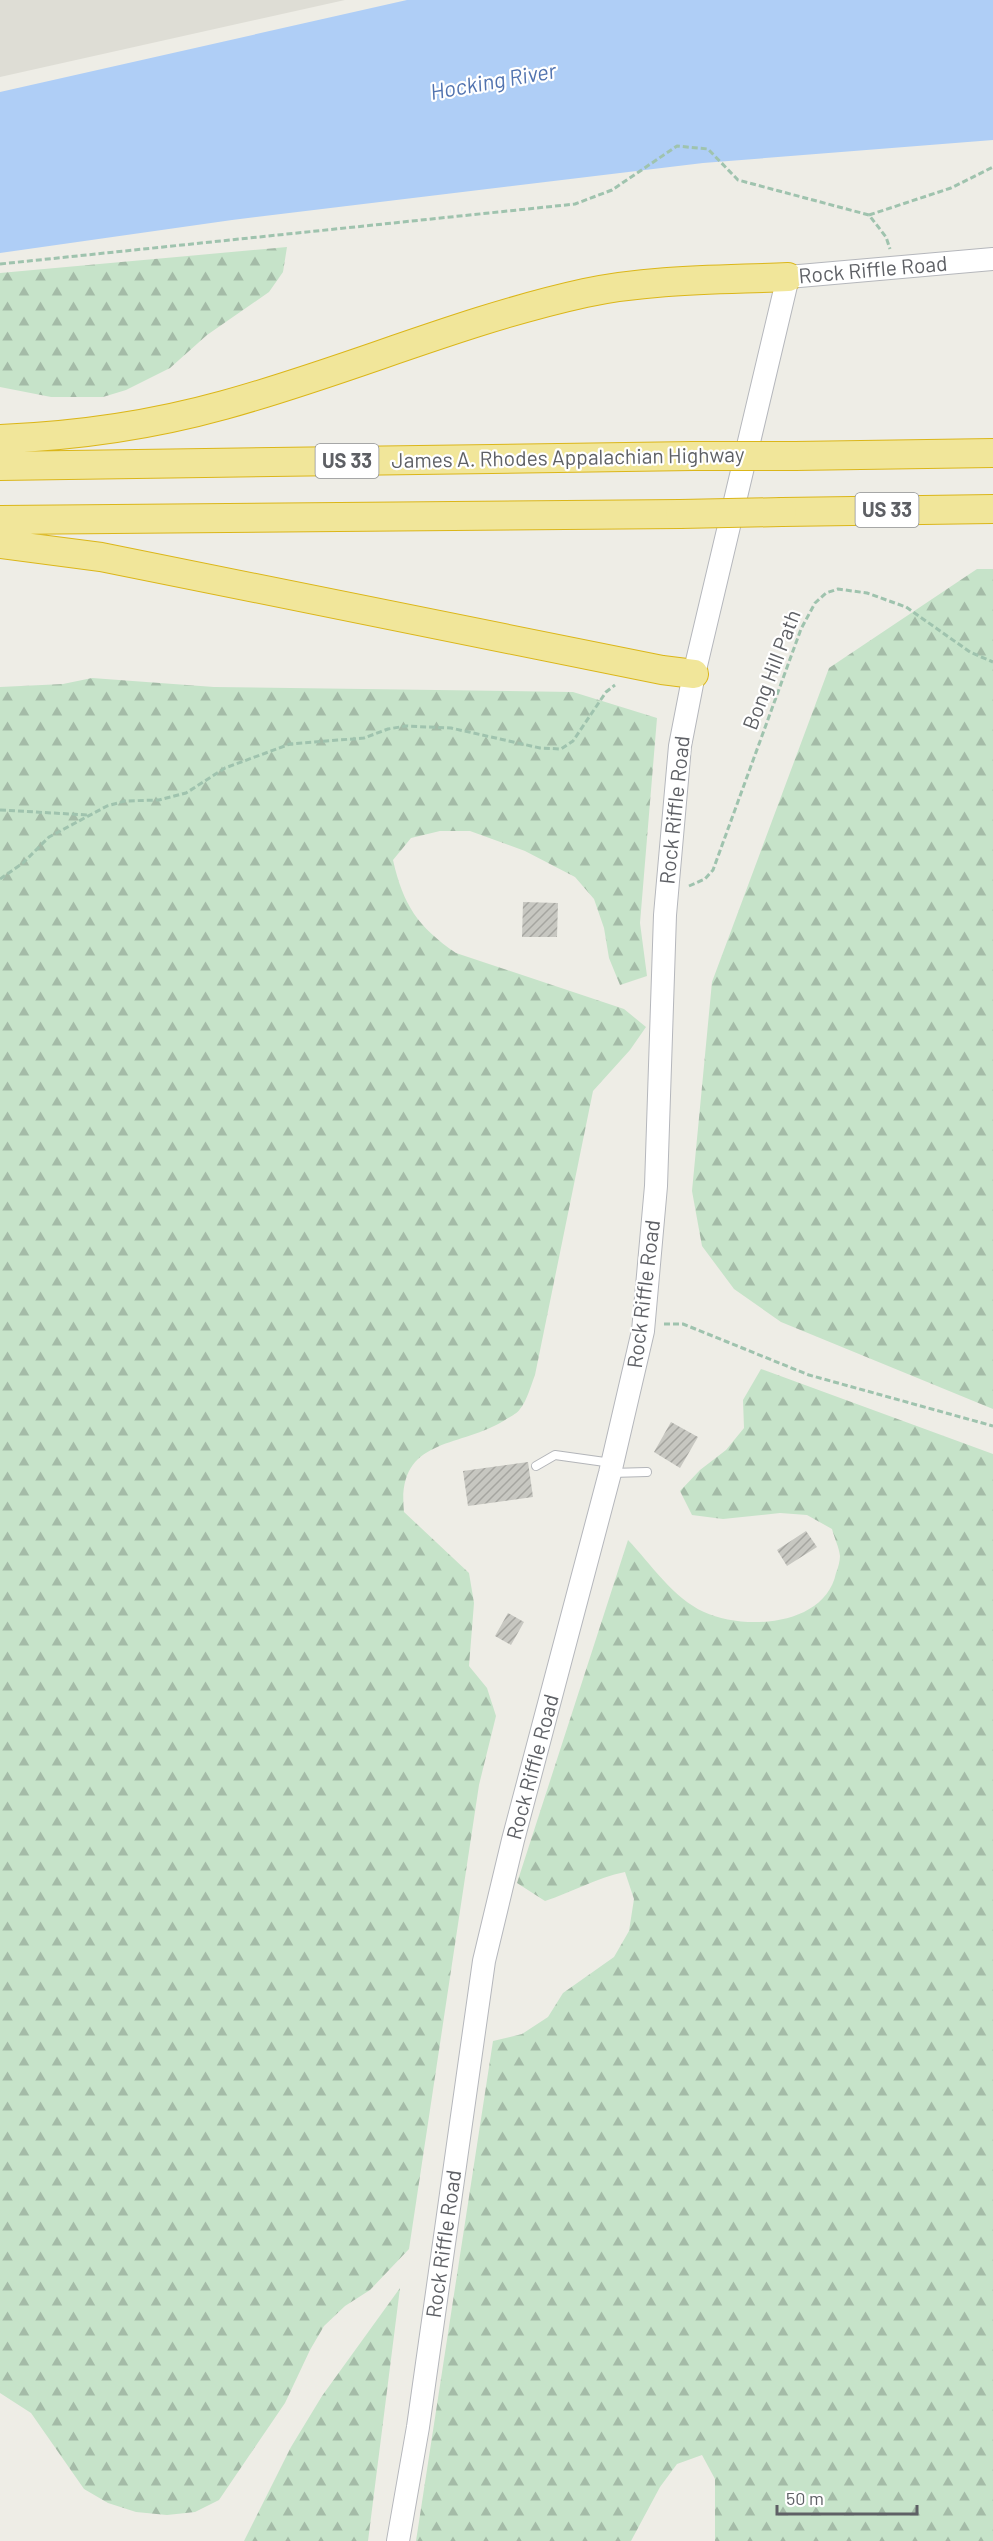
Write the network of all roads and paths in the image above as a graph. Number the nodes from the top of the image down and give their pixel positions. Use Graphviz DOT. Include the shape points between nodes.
graph roads {
  1 [pos="993,167"];
  2 [pos="869,215"];
  3 [pos="993,259"];
  4 [pos="0,264"];
  5 [pos="896,268"];
  6 [pos="788,277"];
  7 [pos="0,439"];
  8 [pos="993,453"];
  9 [pos="0,466"];
  10 [pos="993,509"];
  11 [pos="0,520"];
  12 [pos="0,544"];
  13 [pos="993,662"];
  14 [pos="694,674"];
  15 [pos="620,683"];
  16 [pos="0,810"];
  17 [pos="90,815"];
  18 [pos="0,879"];
  19 [pos="682,887"];
  20 [pos="644,1324"];
  21 [pos="993,1426"];
  22 [pos="536,1466"];
  23 [pos="611,1468"];
  24 [pos="647,1472"];
  25 [pos="398,2541"];
  1 -- 2 [label="path" via="951,188"];
  2 -- 4 [label="path" via="738,180 708,149 677,146 612,190 575,204"];
  2 -- 5 [label="path" via="886,237"];
  3 -- 5 [label="street, Rock Riffle Road"];
  5 -- 6 [label="street, Rock Riffle Road"];
  6 -- 7 [label="highway" via="682,282 586,293 521,310 225,405 139,425"];
  6 -- 14 [label="street, Rock Riffle Road"];
  8 -- 9 [label="highway, James A. Rhodes Appalachian Highway / US 33, bridge"];
  10 -- 11 [label="highway, US 33, bridge"];
  12 -- 14 [label="highway" via="101,557"];
  13 -- 19 [label="path, Bong Hill Path" via="970,652 906,607 867,593 838,589 826,593 815,603 801,629 712,870 705,879"];
  14 -- 20 [label="street, Rock Riffle Road" via="680,746 667,892 656,1186"];
  15 -- 17 [label="path" via="606,692 573,741 561,749 451,728 406,726 364,738 290,744 225,768 186,793 159,800 125,801"];
  16 -- 17 [label="path"];
  17 -- 18 [label="path" via="49,837"];
  20 -- 21 [label="path" via="683,1324 809,1376"];
  20 -- 23 [label="street, Rock Riffle Road"];
  22 -- 23 [label="lane" via="555,1455"];
  23 -- 24 [label="lane"];
  23 -- 25 [label="street, Rock Riffle Road" via="484,1960 418,2427"];
}
